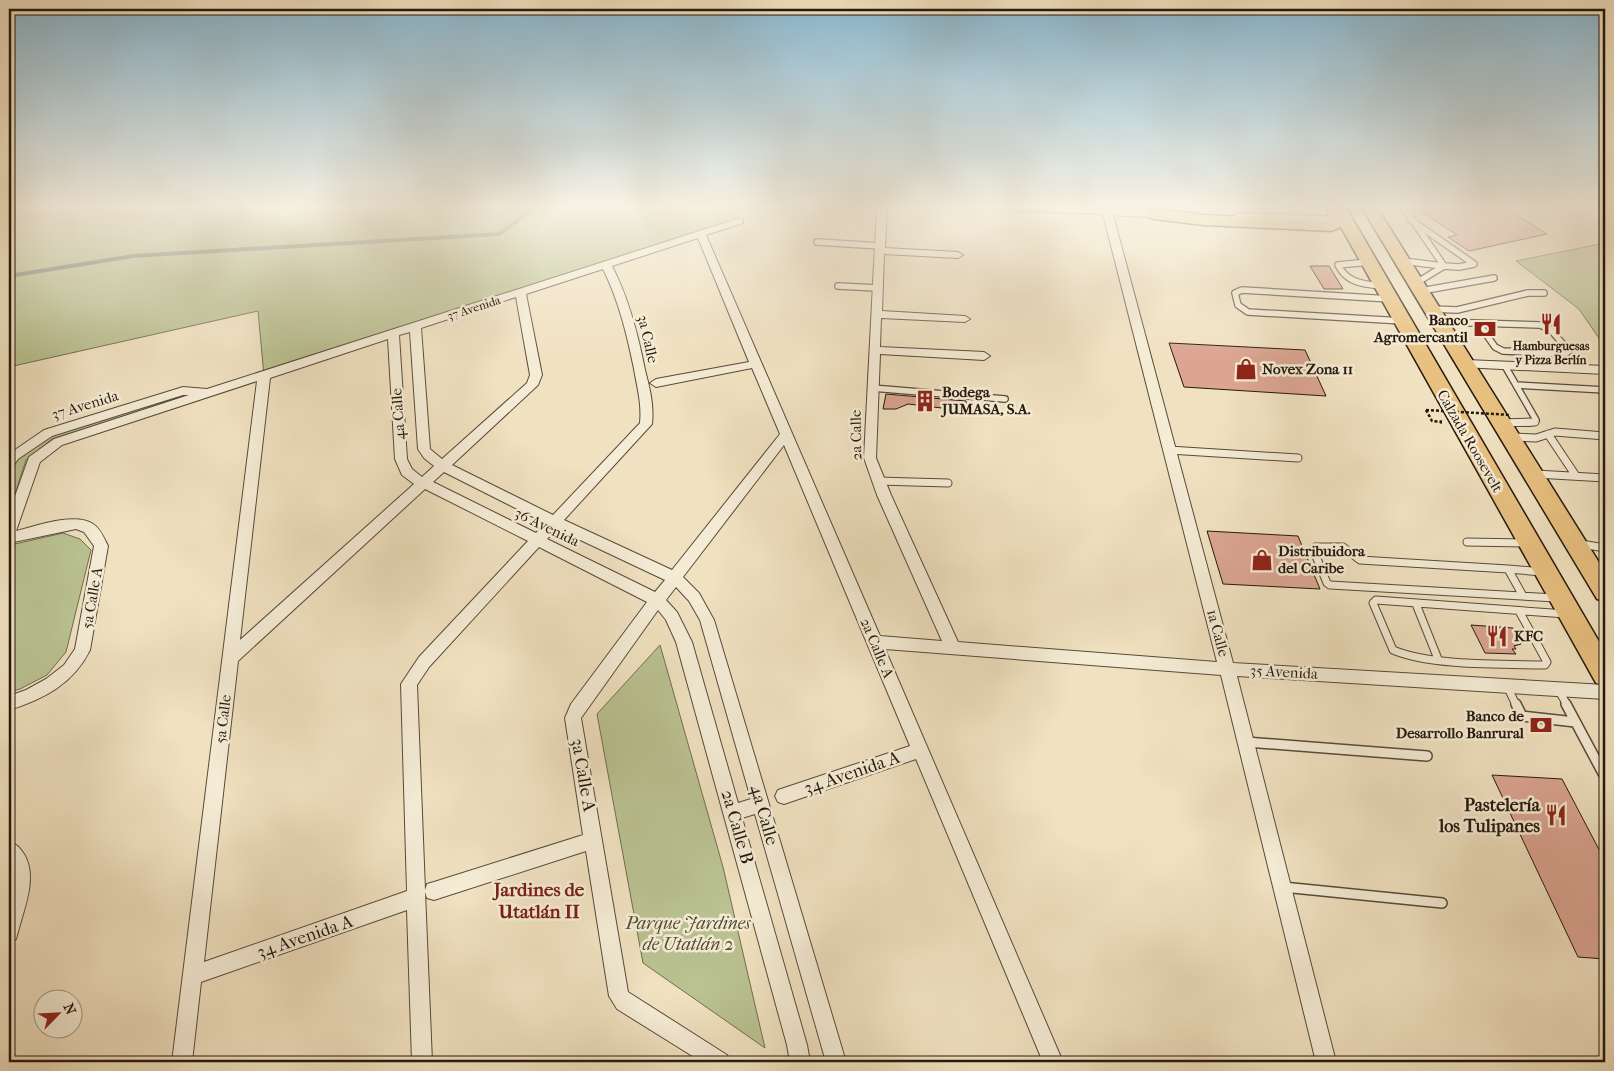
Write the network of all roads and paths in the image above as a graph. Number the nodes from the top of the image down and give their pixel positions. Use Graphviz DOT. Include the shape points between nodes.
graph roads {
  1 [pos="631,256"];
  2 [pos="710,256"];
  3 [pos="879,256"];
  4 [pos="1118,256"];
  5 [pos="1366,256"];
  6 [pos="1400,256"];
  7 [pos="1437,256"];
  8 [pos="1463,256"];
  9 [pos="1403,261"];
  10 [pos="1370,262"];
  11 [pos="606,264"];
  12 [pos="1444,266"];
  13 [pos="1494,278"];
  14 [pos="838,286"];
  15 [pos="1418,287"];
  16 [pos="877,288"];
  17 [pos="1387,292"];
  18 [pos="520,293"];
  19 [pos="1544,293"];
  20 [pos="876,314"];
  21 [pos="1436,316"];
  22 [pos="965,319"];
  23 [pos="1403,321"];
  24 [pos="1480,324"];
  25 [pos="414,327"];
  26 [pos="393,334"];
  27 [pos="874,350"];
  28 [pos="984,356"];
  29 [pos="756,364"];
  30 [pos="1466,364"];
  31 [pos="1505,366"];
  32 [pos="1605,370"];
  33 [pos="264,376"];
  34 [pos="656,383"];
  35 [pos="1438,384"];
  36 [pos="1516,385"];
  37 [pos="872,388"];
  38 [pos="1605,390"];
  39 [pos="208,393"];
  40 [pos="1005,399"];
  41 [pos="1432,421"];
  42 [pos="1508,425"];
  43 [pos="786,434"];
  44 [pos="1548,434"];
  45 [pos="1605,436"];
  46 [pos="1169,450"];
  47 [pos="1298,458"];
  48 [pos="9,462"];
  49 [pos="444,466"];
  50 [pos="1533,473"];
  51 [pos="1576,476"];
  52 [pos="1605,478"];
  53 [pos="878,481"];
  54 [pos="424,483"];
  55 [pos="948,483"];
  56 [pos="555,522"];
  57 [pos="9,532"];
  58 [pos="9,538"];
  59 [pos="538,541"];
  60 [pos="1467,542"];
  61 [pos="1529,542"];
  62 [pos="1575,543"];
  63 [pos="1605,548"];
  64 [pos="1508,569"];
  65 [pos="1546,572"];
  66 [pos="675,578"];
  67 [pos="1605,592"];
  68 [pos="1523,596"];
  69 [pos="657,600"];
  70 [pos="1416,604"];
  71 [pos="1566,606"];
  72 [pos="1519,611"];
  73 [pos="874,642"];
  74 [pos="953,648"];
  75 [pos="230,658"];
  76 [pos="1438,659"];
  77 [pos="1227,669"];
  78 [pos="1605,675"];
  79 [pos="1507,686"];
  80 [pos="1557,689"];
  81 [pos="1605,692"];
  82 [pos="9,702"];
  83 [pos="1575,722"];
  84 [pos="1246,742"];
  85 [pos="920,750"];
  86 [pos="1427,756"];
  87 [pos="1605,777"];
  88 [pos="784,796"];
  89 [pos="761,804"];
  90 [pos="733,813"];
  91 [pos="594,840"];
  92 [pos="9,851"];
  93 [pos="1282,887"];
  94 [pos="425,894"];
  95 [pos="1442,904"];
  96 [pos="9,932"];
  97 [pos="192,976"];
  98 [pos="182,1062"];
  99 [pos="422,1062"];
  100 [pos="720,1062"];
  101 [pos="800,1062"];
  102 [pos="836,1062"];
  103 [pos="1053,1062"];
  104 [pos="1326,1062"];
  1 -- 11 [label="street, 37 Avenida"];
  2 -- 29 [label="street, 2a Calle A"];
  3 -- 16 [label="street, 2a Calle"];
  4 -- 46 [label="street, 1a Calle"];
  5 -- 10 [label="highway, Calzada Roosevelt"];
  6 -- 9 [label="highway"];
  7 -- 12 [label="lane"];
  8 -- 12 [label="lane" via="1474,264"];
  9 -- 12 [label="lane"];
  9 -- 15 [label="highway"];
  10 -- 17 [label="highway, Calzada Roosevelt"];
  10 -- 17 [label="lane" via="1338,265 1350,281"];
  11 -- 18 [label="street, 37 Avenida"];
  11 -- 56 [label="street, 3a Calle" via="617,282 625,308 648,408 646,424"];
  12 -- 15 [label="lane"];
  13 -- 15 [label="lane"];
  14 -- 16 [label="lane"];
  15 -- 21 [label="highway"];
  16 -- 20 [label="street, 2a Calle"];
  17 -- 23 [label="highway, Calzada Roosevelt"];
  17 -- 23 [label="lane" via="1242,290 1235,293 1240,308 1248,312"];
  18 -- 25 [label="street, 37 Avenida"];
  18 -- 49 [label="street" via="536,375 532,385"];
  19 -- 21 [label="lane" via="1528,293"];
  20 -- 22 [label="street"];
  20 -- 27 [label="street, 2a Calle"];
  21 -- 24 [label="lane"];
  21 -- 30 [label="highway"];
  23 -- 35 [label="highway, Calzada Roosevelt"];
  24 -- 24 [label="lane" via="1495,347 1503,351 1569,351 1545,327"];
  25 -- 26 [label="street, 37 Avenida"];
  25 -- 49 [label="street, 4a Calle" via="424,449"];
  26 -- 33 [label="street, 37 Avenida"];
  26 -- 54 [label="street, 4a Calle" via="401,458 407,472"];
  27 -- 28 [label="street"];
  27 -- 37 [label="street, 2a Calle"];
  29 -- 34 [label="street"];
  29 -- 43 [label="street, 2a Calle A"];
  30 -- 31 [label="street"];
  30 -- 35 [label="highway"];
  30 -- 42 [label="highway"];
  31 -- 32 [label="street"];
  31 -- 36 [label="lane"];
  33 -- 39 [label="street, 37 Avenida"];
  33 -- 75 [label="street, 5a Calle"];
  35 -- 61 [label="highway, Calzada Roosevelt"];
  36 -- 38 [label="lane"];
  36 -- 42 [label="lane" via="1536,420"];
  37 -- 40 [label="lane"];
  37 -- 53 [label="street, 2a Calle" via="870,458"];
  39 -- 48 [label="street, 37 Avenida" via="183,391 48,433"];
  39 -- 57 [label="street, 37 Avenida" via="58,442 34,460"];
  41 -- 42 [label="path, bridge" via="1426,410"];
  42 -- 44 [label="lane" via="1536,438"];
  42 -- 50 [label="highway"];
  43 -- 66 [label="street, 3a Calle A"];
  43 -- 73 [label="street, 2a Calle A"];
  44 -- 45 [label="lane"];
  44 -- 51 [label="lane"];
  46 -- 47 [label="lane"];
  46 -- 77 [label="street, 1a Calle"];
  49 -- 54 [label="street"];
  49 -- 56 [label="street, 36 Avenida"];
  50 -- 51 [label="lane"];
  50 -- 62 [label="highway"];
  51 -- 52 [label="lane"];
  53 -- 55 [label="lane"];
  53 -- 74 [label="street, 2a Calle"];
  54 -- 59 [label="street, 36 Avenida"];
  54 -- 75 [label="street"];
  56 -- 59 [label="street"];
  56 -- 66 [label="street, 36 Avenida"];
  58 -- 82 [label="street, 5a Calle A" via="67,525 84,525 93,531 101,546 82,650 75,664 54,683 33,695"];
  59 -- 69 [label="street, 36 Avenida"];
  59 -- 94 [label="street" via="424,662 410,684"];
  60 -- 61 [label="lane"];
  61 -- 65 [label="highway, Calzada Roosevelt"];
  62 -- 63 [label="lane"];
  62 -- 67 [label="highway"];
  64 -- 65 [label="lane"];
  64 -- 68 [label="lane"];
  64 -- 68 [label="lane" via="1356,560 1346,547 1313,549 1330,585"];
  65 -- 71 [label="highway, Calzada Roosevelt"];
  66 -- 69 [label="street, 3a Calle A"];
  66 -- 89 [label="street, 4a Calle" via="690,589 707,620"];
  68 -- 71 [label="lane"];
  69 -- 90 [label="street, 2a Calle B" via="672,616 684,642"];
  69 -- 91 [label="street, 3a Calle A" via="573,718"];
  70 -- 72 [label="lane"];
  70 -- 76 [label="lane"];
  70 -- 76 [label="lane" via="1376,600 1373,603 1396,653"];
  71 -- 72 [label="lane"];
  71 -- 78 [label="highway, Calzada Roosevelt"];
  72 -- 76 [label="lane" via="1548,662 1545,665"];
  73 -- 74 [label="street, 35 Avenida"];
  73 -- 85 [label="street, 2a Calle A"];
  74 -- 77 [label="street, 35 Avenida"];
  75 -- 97 [label="street, 5a Calle"];
  77 -- 79 [label="street, 35 Avenida"];
  77 -- 84 [label="street, 1a Calle"];
  79 -- 80 [label="street, 35 Avenida"];
  79 -- 83 [label="lane" via="1522,716"];
  80 -- 81 [label="street, 35 Avenida"];
  80 -- 83 [label="lane"];
  83 -- 87 [label="lane"];
  84 -- 86 [label="lane"];
  84 -- 93 [label="street, 1a Calle"];
  85 -- 88 [label="street, 34 Avenida A"];
  85 -- 103 [label="street, 2a Calle A"];
  89 -- 90 [label="street"];
  89 -- 102 [label="street, 4a Calle"];
  90 -- 101 [label="street, 2a Calle B"];
  91 -- 94 [label="street, 34 Avenida A"];
  91 -- 100 [label="street, 3a Calle A" via="619,996"];
  92 -- 96 [label="street" via="20,865 21,884"];
  93 -- 95 [label="lane"];
  93 -- 104 [label="street, 1a Calle"];
  94 -- 97 [label="street, 34 Avenida A"];
  94 -- 99 [label="street"];
  97 -- 98 [label="street, 5a Calle"];
}
